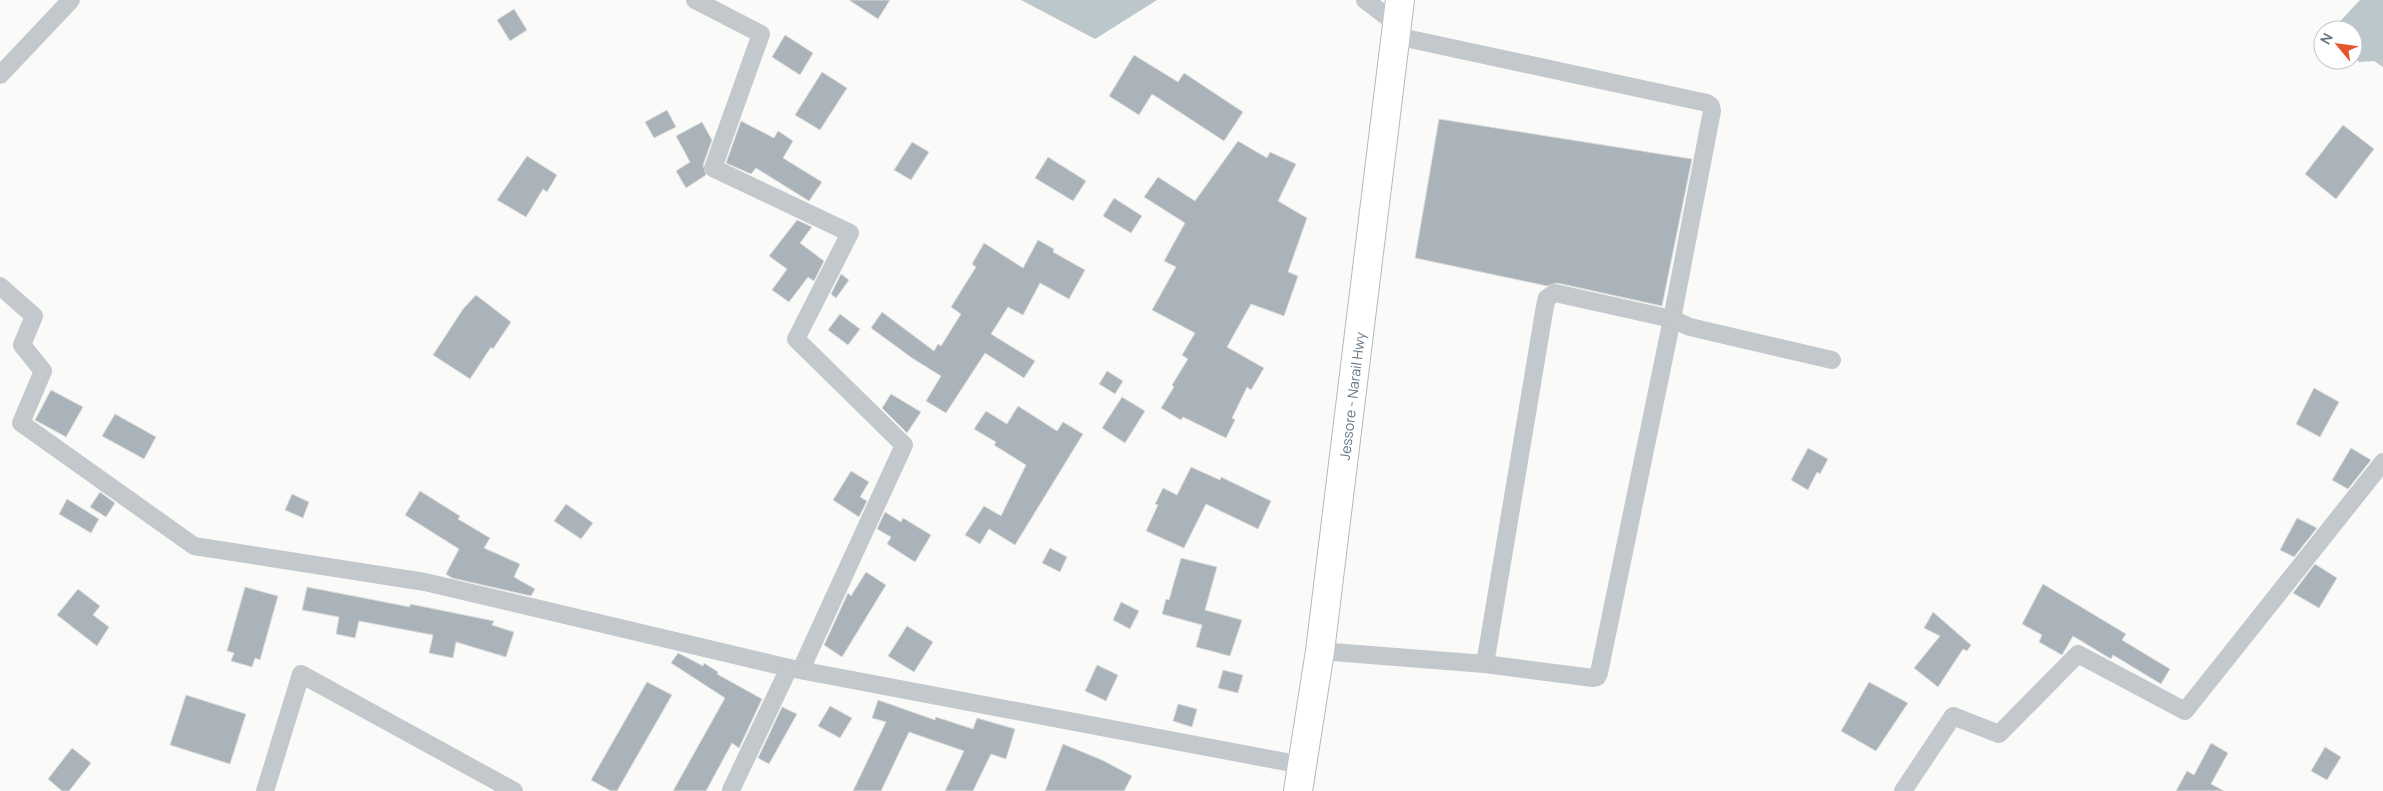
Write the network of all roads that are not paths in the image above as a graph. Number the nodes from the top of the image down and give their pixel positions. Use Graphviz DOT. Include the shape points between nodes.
graph roads {
  1 [pos="71,0"];
  2 [pos="695,0"];
  3 [pos="1365,0"];
  4 [pos="1398,20"];
  5 [pos="0,76"];
  6 [pos="0,286"];
  7 [pos="1672,318"];
  8 [pos="1832,360"];
  9 [pos="2383,462"];
  10 [pos="1320,651"];
  11 [pos="1485,664"];
  12 [pos="796,666"];
  13 [pos="1300,778"];
  14 [pos="265,791"];
  15 [pos="514,791"];
  16 [pos="731,791"];
  17 [pos="1903,791"];
  1 -- 5 [label="street"];
  2 -- 12 [label="street" via="761,34 713,168 850,233 796,340 904,445"];
  3 -- 4 [label="street"];
  4 -- 7 [label="street" via="1711,106"];
  4 -- 10 [label="highway, Jessore - Narail Hwy"];
  6 -- 12 [label="street" via="34,316 22,345 43,371 21,423 194,546 425,582"];
  7 -- 8 [label="street" via="1690,327"];
  7 -- 11 [label="street" via="1597,677"];
  7 -- 11 [label="street" via="1554,293 1547,298"];
  9 -- 17 [label="street" via="2185,711 2078,654 1999,734 1953,716"];
  10 -- 11 [label="street"];
  10 -- 13 [label="highway, Jessore - Narail Hwy"];
  12 -- 13 [label="street"];
  12 -- 16 [label="street"];
  14 -- 15 [label="street" via="301,674"];
}
